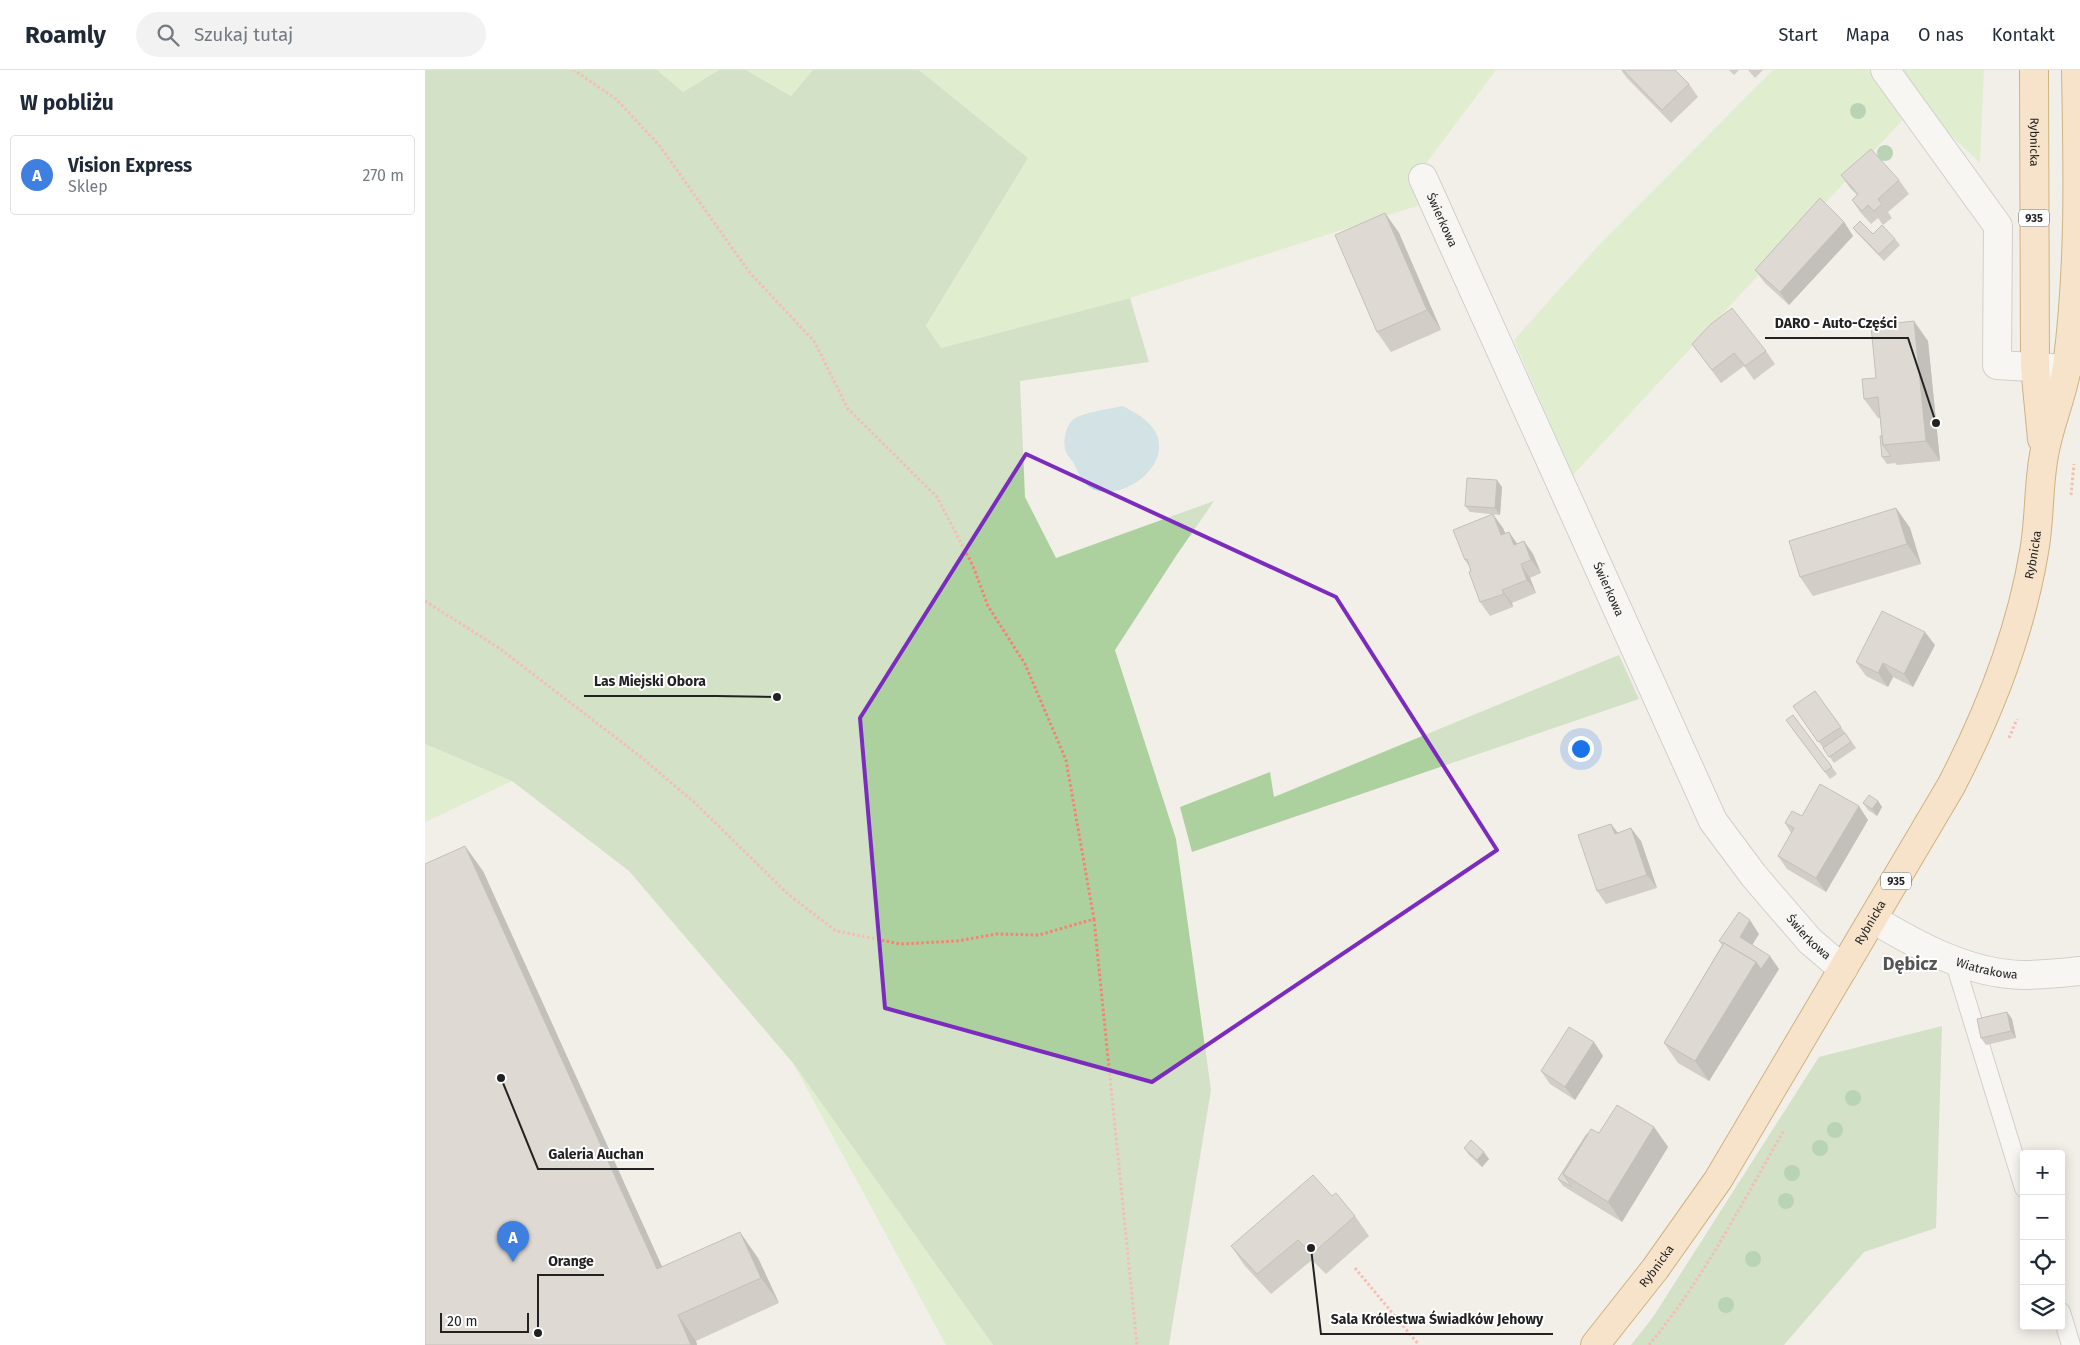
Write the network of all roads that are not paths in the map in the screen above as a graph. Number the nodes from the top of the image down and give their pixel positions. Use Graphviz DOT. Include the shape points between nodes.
graph roads {
  1 [pos="1885,70"];
  2 [pos="2034,70"];
  3 [pos="2076,70"];
  4 [pos="1423,178"];
  5 [pos="2035,366"];
  6 [pos="2067,369"];
  7 [pos="2044,455"];
  8 [pos="1873,919"];
  9 [pos="1954,960"];
  10 [pos="1843,969"];
  11 [pos="2080,971"];
  12 [pos="2020,1175"];
  13 [pos="2065,1325"];
  14 [pos="1595,1345"];
  15 [pos="2071,1345"];
  1 -- 5 [label="street" via="1998,226 1997,365"];
  2 -- 5 [label="main road, Rybnicka / 935"];
  3 -- 6 [label="main road, Rybnicka / 935" via="2077,273"];
  4 -- 10 [label="street, Świerkowa" via="1713,821 1810,942"];
  5 -- 6 [label="street"];
  5 -- 7 [label="main road, Rybnicka / 935"];
  6 -- 7 [label="main road, Rybnicka / 935"];
  7 -- 8 [label="main road, Rybnicka / 935" via="2035,551 2007,662 1951,786"];
  8 -- 9 [label="street, Wiatrakowa"];
  8 -- 10 [label="main road, Rybnicka / 935"];
  9 -- 11 [label="street, Wiatrakowa" via="1987,970 2021,975"];
  9 -- 12 [label="lane"];
  10 -- 14 [label="main road, Rybnicka / 935" via="1718,1180"];
  13 -- 15 [label="lane"];
}
